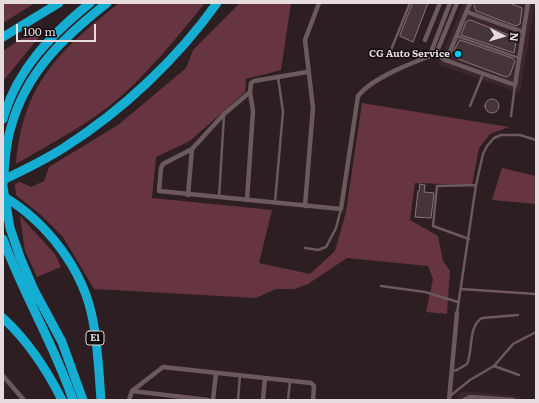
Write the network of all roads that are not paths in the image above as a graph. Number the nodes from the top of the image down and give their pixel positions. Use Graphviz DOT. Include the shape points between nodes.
graph roads {
  1 [pos="59,3"];
  2 [pos="90,3"];
  3 [pos="107,3"];
  4 [pos="217,3"];
  5 [pos="319,3"];
  6 [pos="410,3"];
  7 [pos="440,3"];
  8 [pos="450,3"];
  9 [pos="457,3"];
  10 [pos="470,3"];
  11 [pos="526,4"];
  12 [pos="467,12"];
  13 [pos="523,32"];
  14 [pos="457,36"];
  15 [pos="3,38"];
  16 [pos="425,40"];
  17 [pos="391,50"];
  18 [pos="434,52"];
  19 [pos="519,58"];
  20 [pos="445,60"];
  21 [pos="308,72"];
  22 [pos="483,74"];
  23 [pos="278,77"];
  24 [pos="515,85"];
  25 [pos="250,92"];
  26 [pos="470,106"];
  27 [pos="224,114"];
  28 [pos="511,116"];
  29 [pos="3,119"];
  30 [pos="536,140"];
  31 [pos="192,149"];
  32 [pos="3,180"];
  33 [pos="476,185"];
  34 [pos="3,187"];
  35 [pos="188,195"];
  36 [pos="3,196"];
  37 [pos="219,198"];
  38 [pos="247,200"];
  39 [pos="275,203"];
  40 [pos="305,206"];
  41 [pos="341,209"];
  42 [pos="3,239"];
  43 [pos="469,239"];
  44 [pos="306,248"];
  45 [pos="381,286"];
  46 [pos="461,289"];
  47 [pos="536,294"];
  48 [pos="458,302"];
  49 [pos="457,313"];
  50 [pos="518,315"];
  51 [pos="3,318"];
  52 [pos="536,332"];
  53 [pos="494,366"];
  54 [pos="452,371"];
  55 [pos="216,373"];
  56 [pos="240,375"];
  57 [pos="519,375"];
  58 [pos="3,376"];
  59 [pos="265,378"];
  60 [pos="290,380"];
  61 [pos="132,391"];
  62 [pos="449,398"];
  63 [pos="464,399"];
  64 [pos="490,399"];
  65 [pos="24,400"];
  66 [pos="62,400"];
  67 [pos="73,400"];
  68 [pos="84,400"];
  69 [pos="101,400"];
  70 [pos="129,400"];
  71 [pos="208,400"];
  72 [pos="213,400"];
  73 [pos="238,400"];
  74 [pos="263,400"];
  75 [pos="288,400"];
  76 [pos="313,400"];
  77 [pos="513,400"];
  1 -- 15 [label="highway"];
  2 -- 29 [label="highway" via="53,34 32,60 17,83"];
  3 -- 34 [label="highway" via="77,27 43,62 31,80 11,126"];
  4 -- 32 [label="highway" via="199,28 149,80 112,112 65,147"];
  5 -- 21 [label="street" via="305,40"];
  6 -- 17 [label="lane"];
  7 -- 16 [label="street"];
  8 -- 18 [label="street"];
  9 -- 18 [label="street"];
  10 -- 12 [label="street"];
  11 -- 13 [label="street"];
  12 -- 13 [label="street"];
  12 -- 14 [label="street"];
  13 -- 19 [label="street"];
  14 -- 19 [label="lane"];
  14 -- 20 [label="street"];
  18 -- 20 [label="street"];
  18 -- 41 [label="street" via="379,79 362,90 358,96"];
  19 -- 24 [label="street"];
  20 -- 22 [label="street"];
  21 -- 23 [label="street"];
  21 -- 40 [label="street" via="313,108"];
  22 -- 24 [label="street"];
  22 -- 26 [label="lane"];
  23 -- 25 [label="street" via="254,81 249,87"];
  23 -- 39 [label="lane" via="283,112"];
  24 -- 28 [label="lane"];
  25 -- 27 [label="street"];
  25 -- 38 [label="street" via="253,111"];
  27 -- 31 [label="street"];
  27 -- 37 [label="lane"];
  30 -- 33 [label="lane" via="509,134 494,138 483,154"];
  31 -- 35 [label="street"];
  31 -- 35 [label="street" via="162,164 159,189 161,192"];
  33 -- 43 [label="lane"];
  33 -- 43 [label="lane" via="437,186 433,226"];
  34 -- 68 [label="highway" via="10,228 20,258 62,342"];
  35 -- 37 [label="street"];
  36 -- 69 [label="highway, E1" via="46,230 62,249 79,279 93,321"];
  37 -- 38 [label="street"];
  38 -- 39 [label="street"];
  39 -- 40 [label="street"];
  40 -- 41 [label="street"];
  41 -- 44 [label="lane" via="336,228 326,247 318,250"];
  42 -- 67 [label="highway" via="26,296 54,350"];
  43 -- 46 [label="lane"];
  45 -- 48 [label="lane" via="424,292"];
  46 -- 47 [label="lane"];
  46 -- 48 [label="lane"];
  48 -- 49 [label="lane"];
  49 -- 54 [label="street"];
  50 -- 54 [label="lane" via="478,320 467,364"];
  51 -- 66 [label="highway" via="18,332 36,356"];
  52 -- 53 [label="lane" via="513,344"];
  53 -- 57 [label="lane"];
  53 -- 62 [label="lane" via="470,380"];
  54 -- 62 [label="street"];
  55 -- 56 [label="street"];
  55 -- 61 [label="street" via="163,367"];
  55 -- 72 [label="street"];
  56 -- 59 [label="street"];
  56 -- 73 [label="lane"];
  58 -- 65 [label="street"];
  59 -- 60 [label="street"];
  59 -- 74 [label="street"];
  60 -- 75 [label="lane"];
  60 -- 76 [label="street" via="314,384"];
  61 -- 70 [label="street"];
  61 -- 71 [label="street"];
  63 -- 64 [label="street"];
  64 -- 77 [label="street"];
}
